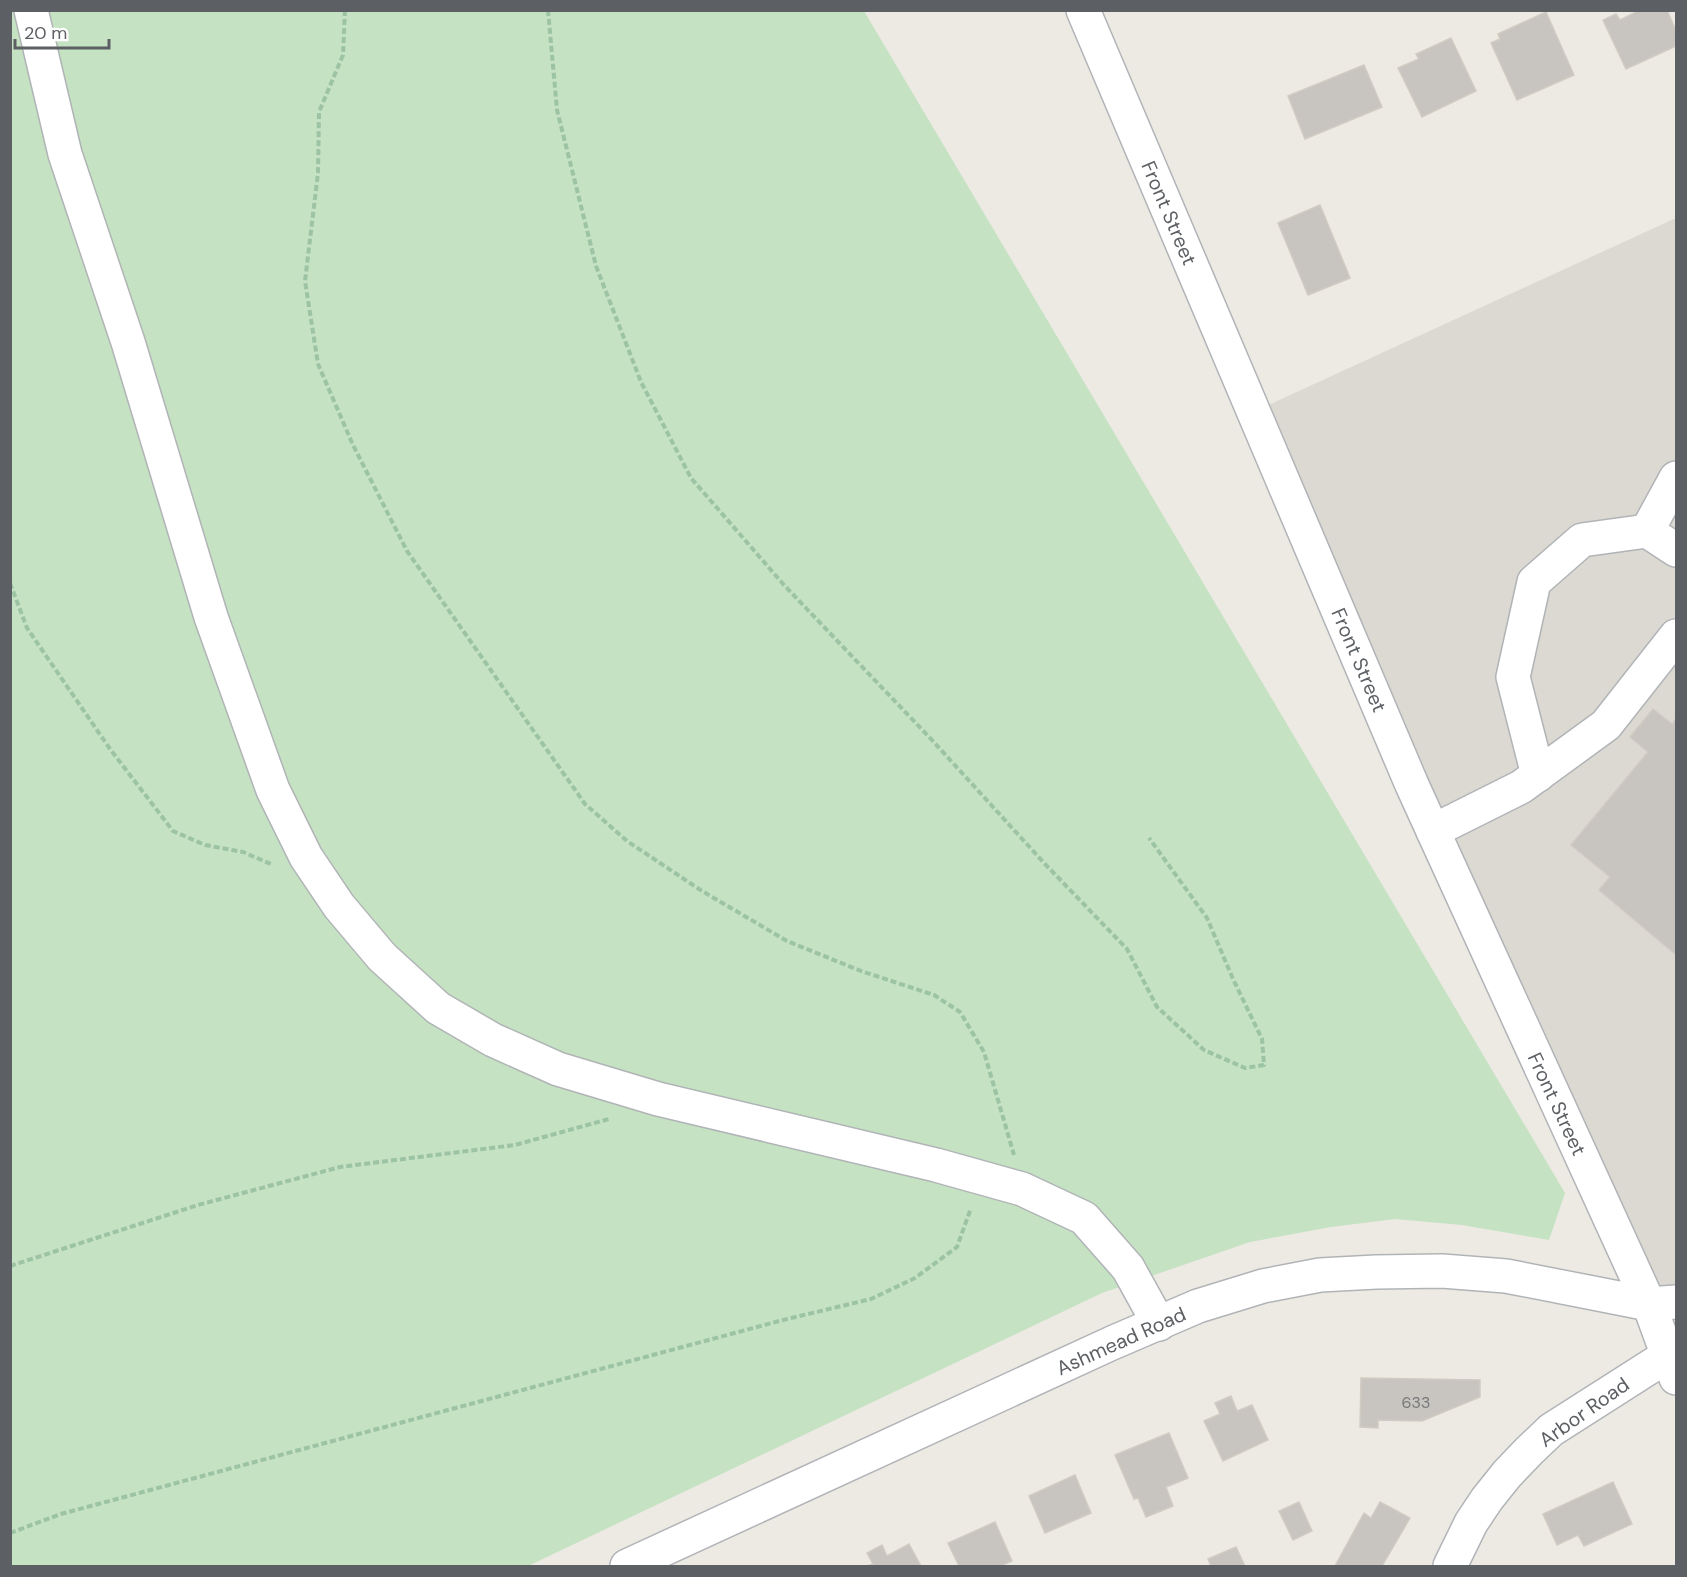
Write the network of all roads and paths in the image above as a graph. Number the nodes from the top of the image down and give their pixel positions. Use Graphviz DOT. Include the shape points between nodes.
graph roads {
  1 [pos="31,10"];
  2 [pos="345,10"];
  3 [pos="548,10"];
  4 [pos="1083,10"];
  5 [pos="1677,478"];
  6 [pos="1647,531"];
  7 [pos="1677,550"];
  8 [pos="10,583"];
  9 [pos="1677,636"];
  10 [pos="1538,775"];
  11 [pos="1433,831"];
  12 [pos="1149,838"];
  13 [pos="283,869"];
  14 [pos="615,1117"];
  15 [pos="980,1178"];
  16 [pos="1022,1189"];
  17 [pos="10,1266"];
  18 [pos="1663,1303"];
  19 [pos="1159,1324"];
  20 [pos="1672,1367"];
  21 [pos="10,1533"];
  22 [pos="627,1566"];
  23 [pos="1450,1566"];
  1 -- 15 [label="street" via="64,154 128,342 212,617 273,790 306,857 339,906 381,957 438,1008 493,1040 558,1069 658,1099"];
  2 -- 16 [label="path" via="343,55 319,112 318,173 305,281 318,364 353,445 407,551 585,804 627,841 787,941 861,971 934,994 960,1012 984,1052"];
  3 -- 12 [label="path" via="557,110 596,266 641,382 691,478 784,585 1127,949 1157,1007 1204,1050 1245,1068 1264,1065 1262,1039 1207,918"];
  4 -- 11 [label="street, Front Street"];
  5 -- 6 [label="street"];
  6 -- 7 [label="street"];
  6 -- 10 [label="street" via="1582,540 1534,582 1513,677"];
  8 -- 13 [label="path" via="27,628 172,831 205,845 243,852"];
  9 -- 10 [label="street" via="1606,725"];
  10 -- 11 [label="street"];
  11 -- 18 [label="street, Front Street"];
  14 -- 17 [label="path" via="515,1144 340,1167 198,1205"];
  15 -- 16 [label="street"];
  15 -- 21 [label="path" via="957,1247 915,1278 872,1299 61,1514"];
  16 -- 19 [label="street" via="1084,1218 1128,1268"];
  18 -- 19 [label="street, Ashmead Road" via="1506,1276 1442,1271 1376,1272 1320,1275 1263,1286 1198,1306"];
  18 -- 20 [label="street, Front Street"];
  19 -- 22 [label="street, Ashmead Road"];
  20 -- 23 [label="street, Arbor Road" via="1551,1430 1507,1474 1482,1507"];
}
